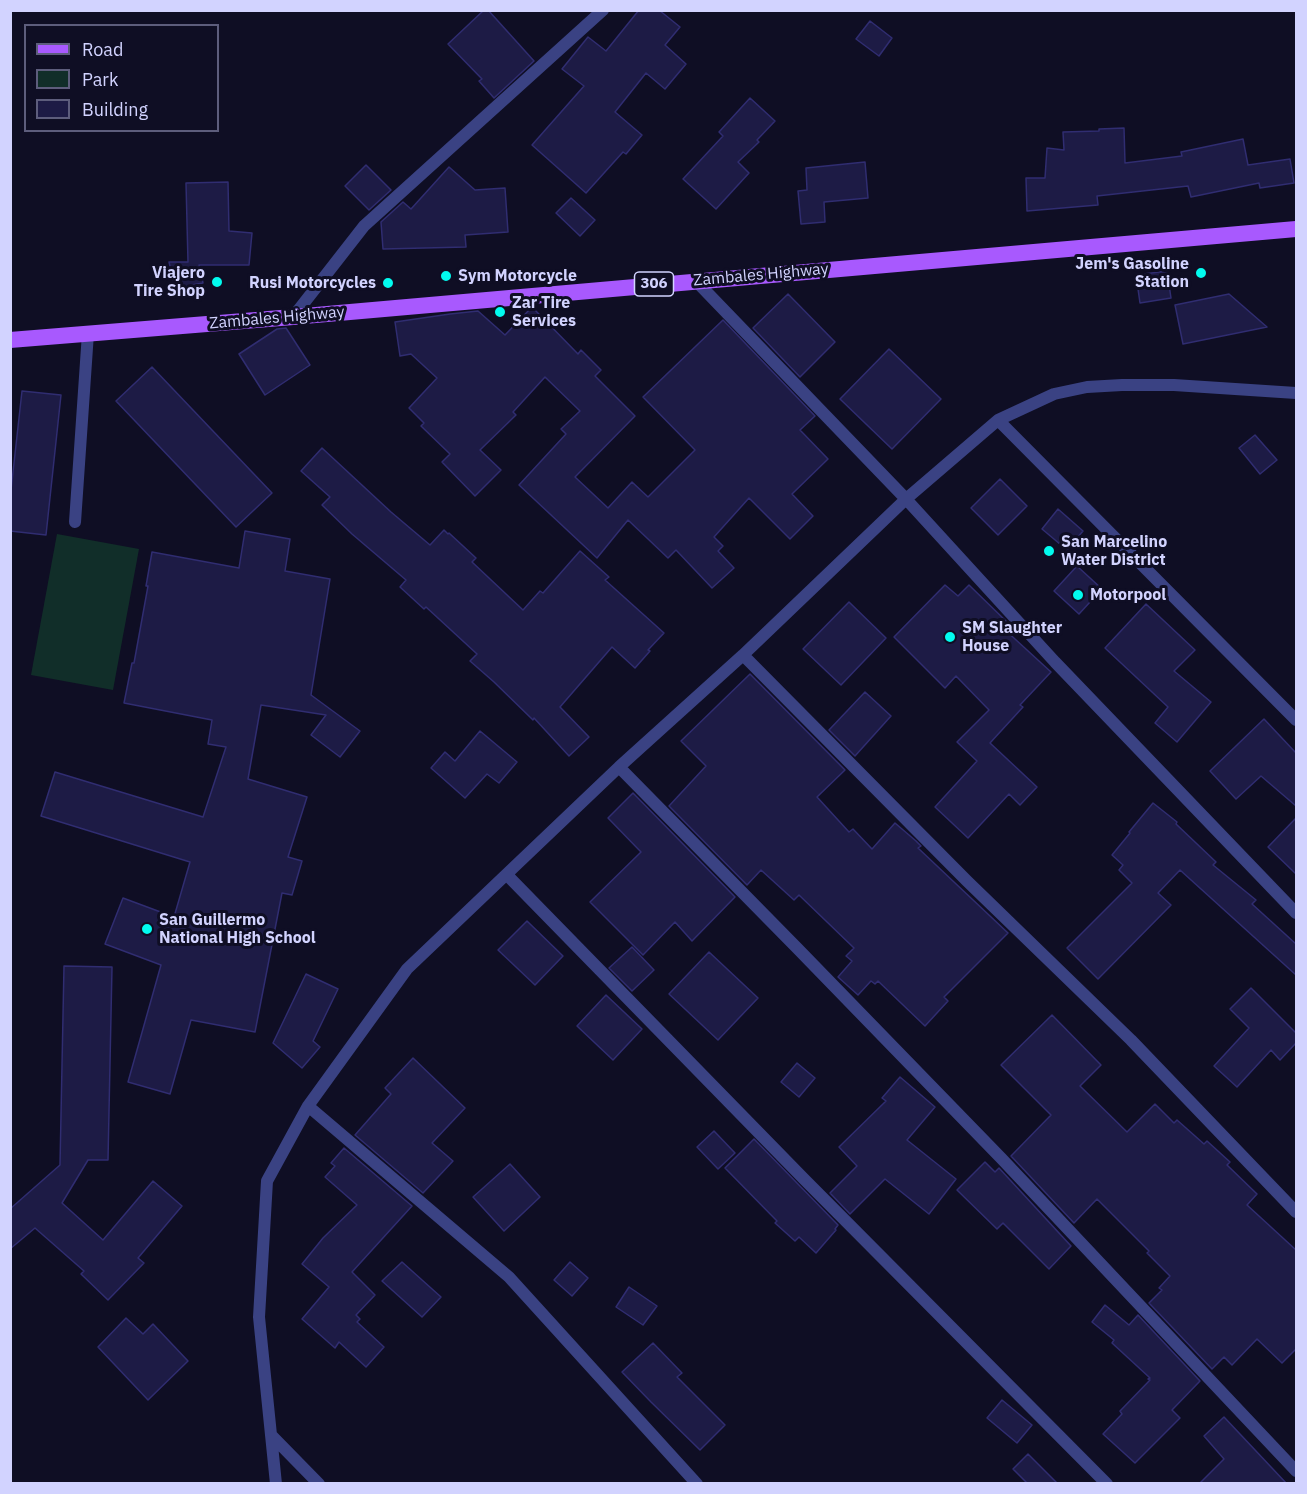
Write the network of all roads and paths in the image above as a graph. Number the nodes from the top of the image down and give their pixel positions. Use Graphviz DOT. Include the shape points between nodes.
graph roads {
  1 [pos="603,10"];
  2 [pos="1296,229"];
  3 [pos="696,281"];
  4 [pos="293,317"];
  5 [pos="88,333"];
  6 [pos="10,340"];
  7 [pos="1296,393"];
  8 [pos="998,420"];
  9 [pos="906,499"];
  10 [pos="75,522"];
  11 [pos="743,655"];
  12 [pos="1296,720"];
  13 [pos="619,767"];
  14 [pos="507,875"];
  15 [pos="1296,913"];
  16 [pos="308,1106"];
  17 [pos="1296,1212"];
  18 [pos="272,1436"];
  19 [pos="1296,1472"];
  20 [pos="276,1484"];
  21 [pos="319,1484"];
  22 [pos="696,1484"];
  23 [pos="1107,1484"];
  1 -- 4 [label="street" via="364,226"];
  2 -- 3 [label="main road, Zambales Highway / 306"];
  3 -- 4 [label="main road, Zambales Highway / 306"];
  3 -- 9 [label="street"];
  4 -- 5 [label="main road, Zambales Highway / 306"];
  5 -- 6 [label="main road, Zambales Highway / 306"];
  5 -- 10 [label="street"];
  7 -- 8 [label="street" via="1174,385 1087,387 1054,394"];
  8 -- 9 [label="street"];
  8 -- 12 [label="street"];
  9 -- 11 [label="street"];
  9 -- 15 [label="street" via="1055,662"];
  11 -- 13 [label="street"];
  11 -- 17 [label="street" via="1131,1040"];
  13 -- 14 [label="street"];
  13 -- 19 [label="street" via="1001,1158"];
  14 -- 16 [label="street" via="407,969"];
  14 -- 23 [label="street"];
  16 -- 18 [label="street" via="267,1181 259,1317"];
  16 -- 22 [label="street" via="509,1277"];
  18 -- 20 [label="street"];
  18 -- 21 [label="street"];
}
